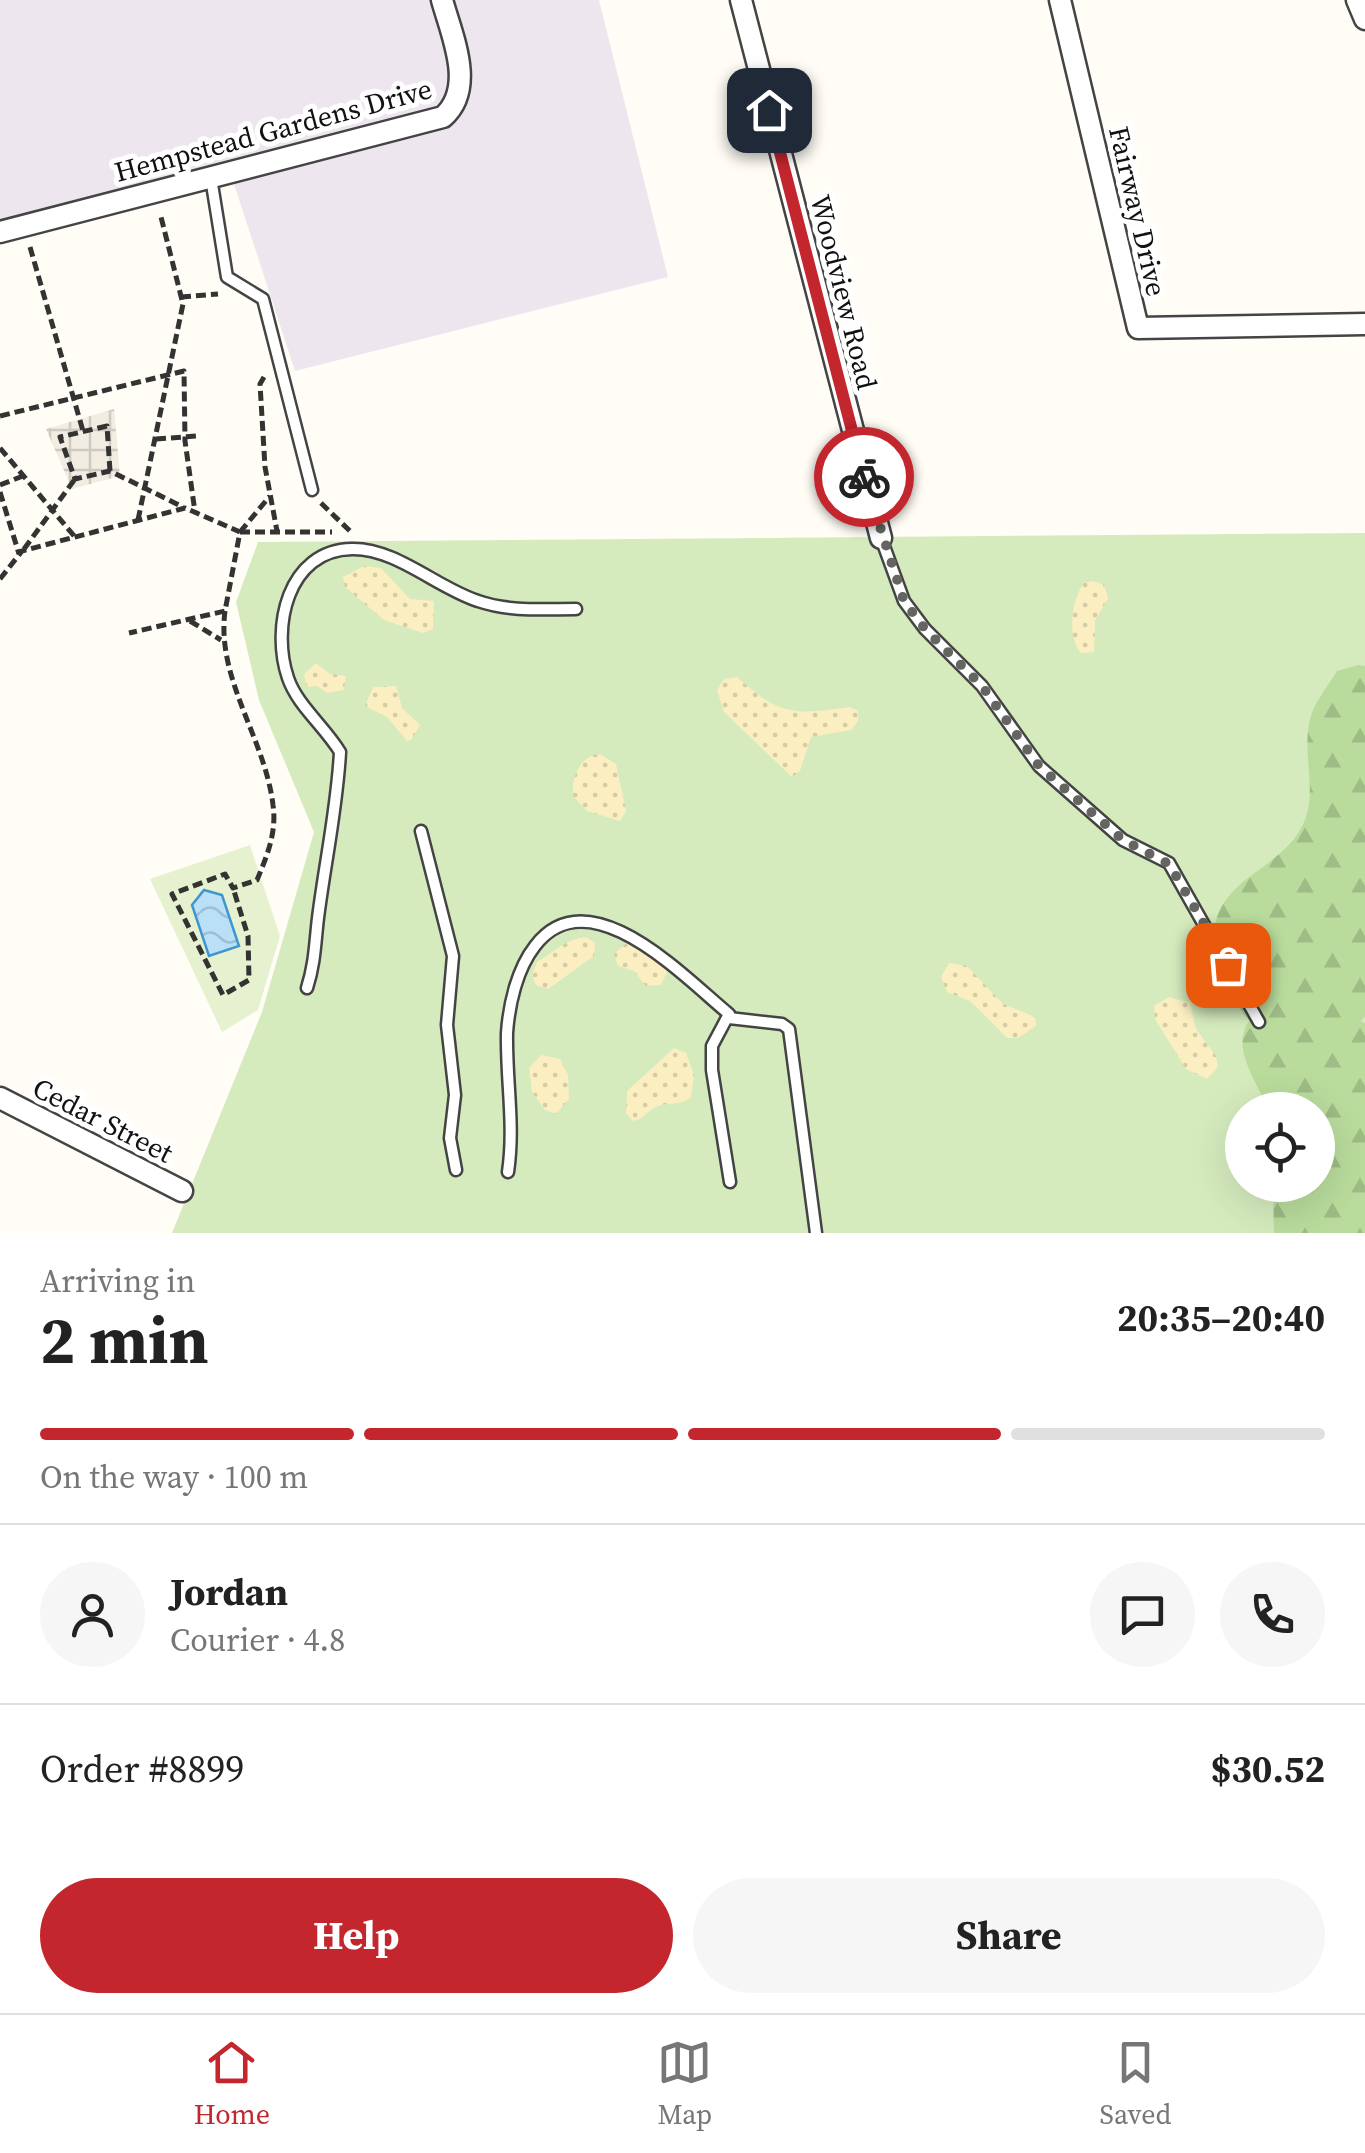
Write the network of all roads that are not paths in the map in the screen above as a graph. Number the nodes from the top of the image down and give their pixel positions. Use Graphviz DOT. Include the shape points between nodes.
graph roads {
  1 [pos="442,0"];
  2 [pos="741,0"];
  3 [pos="1060,0"];
  4 [pos="1357,0"];
  5 [pos="1365,19"];
  6 [pos="210,177"];
  7 [pos="0,232"];
  8 [pos="1365,324"];
  9 [pos="312,490"];
  10 [pos="881,538"];
  11 [pos="576,609"];
  12 [pos="422,831"];
  13 [pos="308,988"];
  14 [pos="729,1018"];
  15 [pos="1259,1022"];
  16 [pos="0,1098"];
  17 [pos="456,1170"];
  18 [pos="508,1172"];
  19 [pos="730,1182"];
  20 [pos="182,1191"];
  21 [pos="816,1233"];
  1 -- 6 [label="street, Hempstead Gardens Drive" via="460,86 443,117"];
  2 -- 10 [label="street, Woodview Road"];
  3 -- 8 [label="street, Fairway Drive" via="1138,328"];
  4 -- 5 [label="street"];
  6 -- 7 [label="street, Hempstead Gardens Drive"];
  6 -- 9 [label="lane" via="228,277 263,299"];
  10 -- 15 [label="lane" via="904,601 982,686 1039,766 1123,840 1169,864"];
  11 -- 13 [label="lane" via="513,609 476,601 380,554 352,549 328,554 298,576 281,612 288,681 340,752 318,952"];
  12 -- 17 [label="lane" via="453,956 447,1025"];
  14 -- 18 [label="lane" via="634,938 590,923 554,926 529,953 511,1004"];
  14 -- 19 [label="lane" via="712,1046 712,1070"];
  14 -- 21 [label="lane" via="789,1030"];
  16 -- 20 [label="street, Cedar Street"];
}
